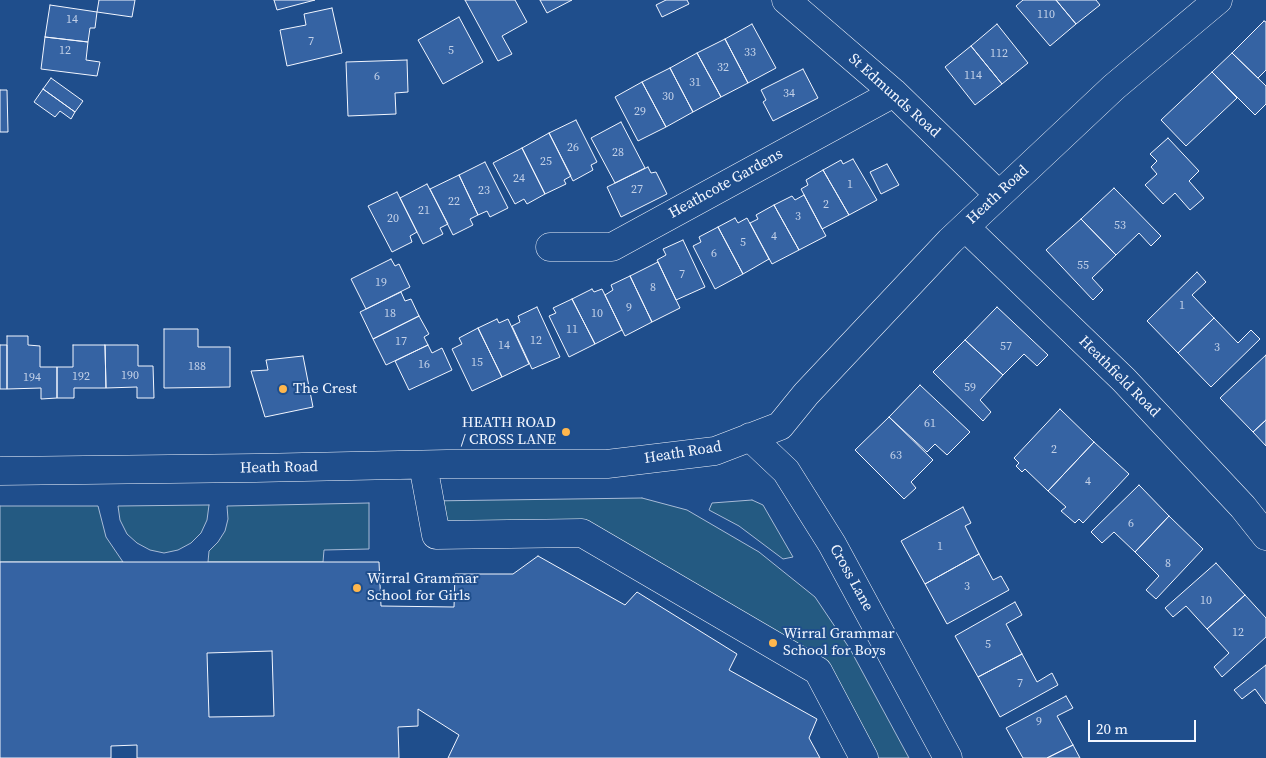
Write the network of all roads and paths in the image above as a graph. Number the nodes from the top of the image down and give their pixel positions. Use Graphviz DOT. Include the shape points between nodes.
graph roads {
  1 [pos="786,0"];
  2 [pos="1218,0"];
  3 [pos="894,92"];
  4 [pos="999,195"];
  5 [pos="965,226"];
  6 [pos="550,247"];
  7 [pos="750,437"];
  8 [pos="423,465"];
  9 [pos="0,471"];
  10 [pos="1266,536"];
  11 [pos="864,758"];
  12 [pos="948,758"];
  1 -- 3 [label="street, St Edmunds Road"];
  2 -- 4 [label="street, Heath Road" via="1114,87"];
  3 -- 4 [label="street, St Edmunds Road"];
  3 -- 6 [label="street, Heathcote Gardens" via="612,247"];
  4 -- 5 [label="street, Heath Road"];
  5 -- 7 [label="street, Heath Road" via="806,394 780,426"];
  5 -- 10 [label="street, Heathfield Road" via="1124,380 1243,507"];
  7 -- 8 [label="street, Heath Road" via="715,451 607,464"];
  7 -- 12 [label="street, Cross Lane" via="786,471 832,544"];
  8 -- 9 [label="street, Heath Road"];
  8 -- 11 [label="street" via="436,535 582,533 818,671"];
}
